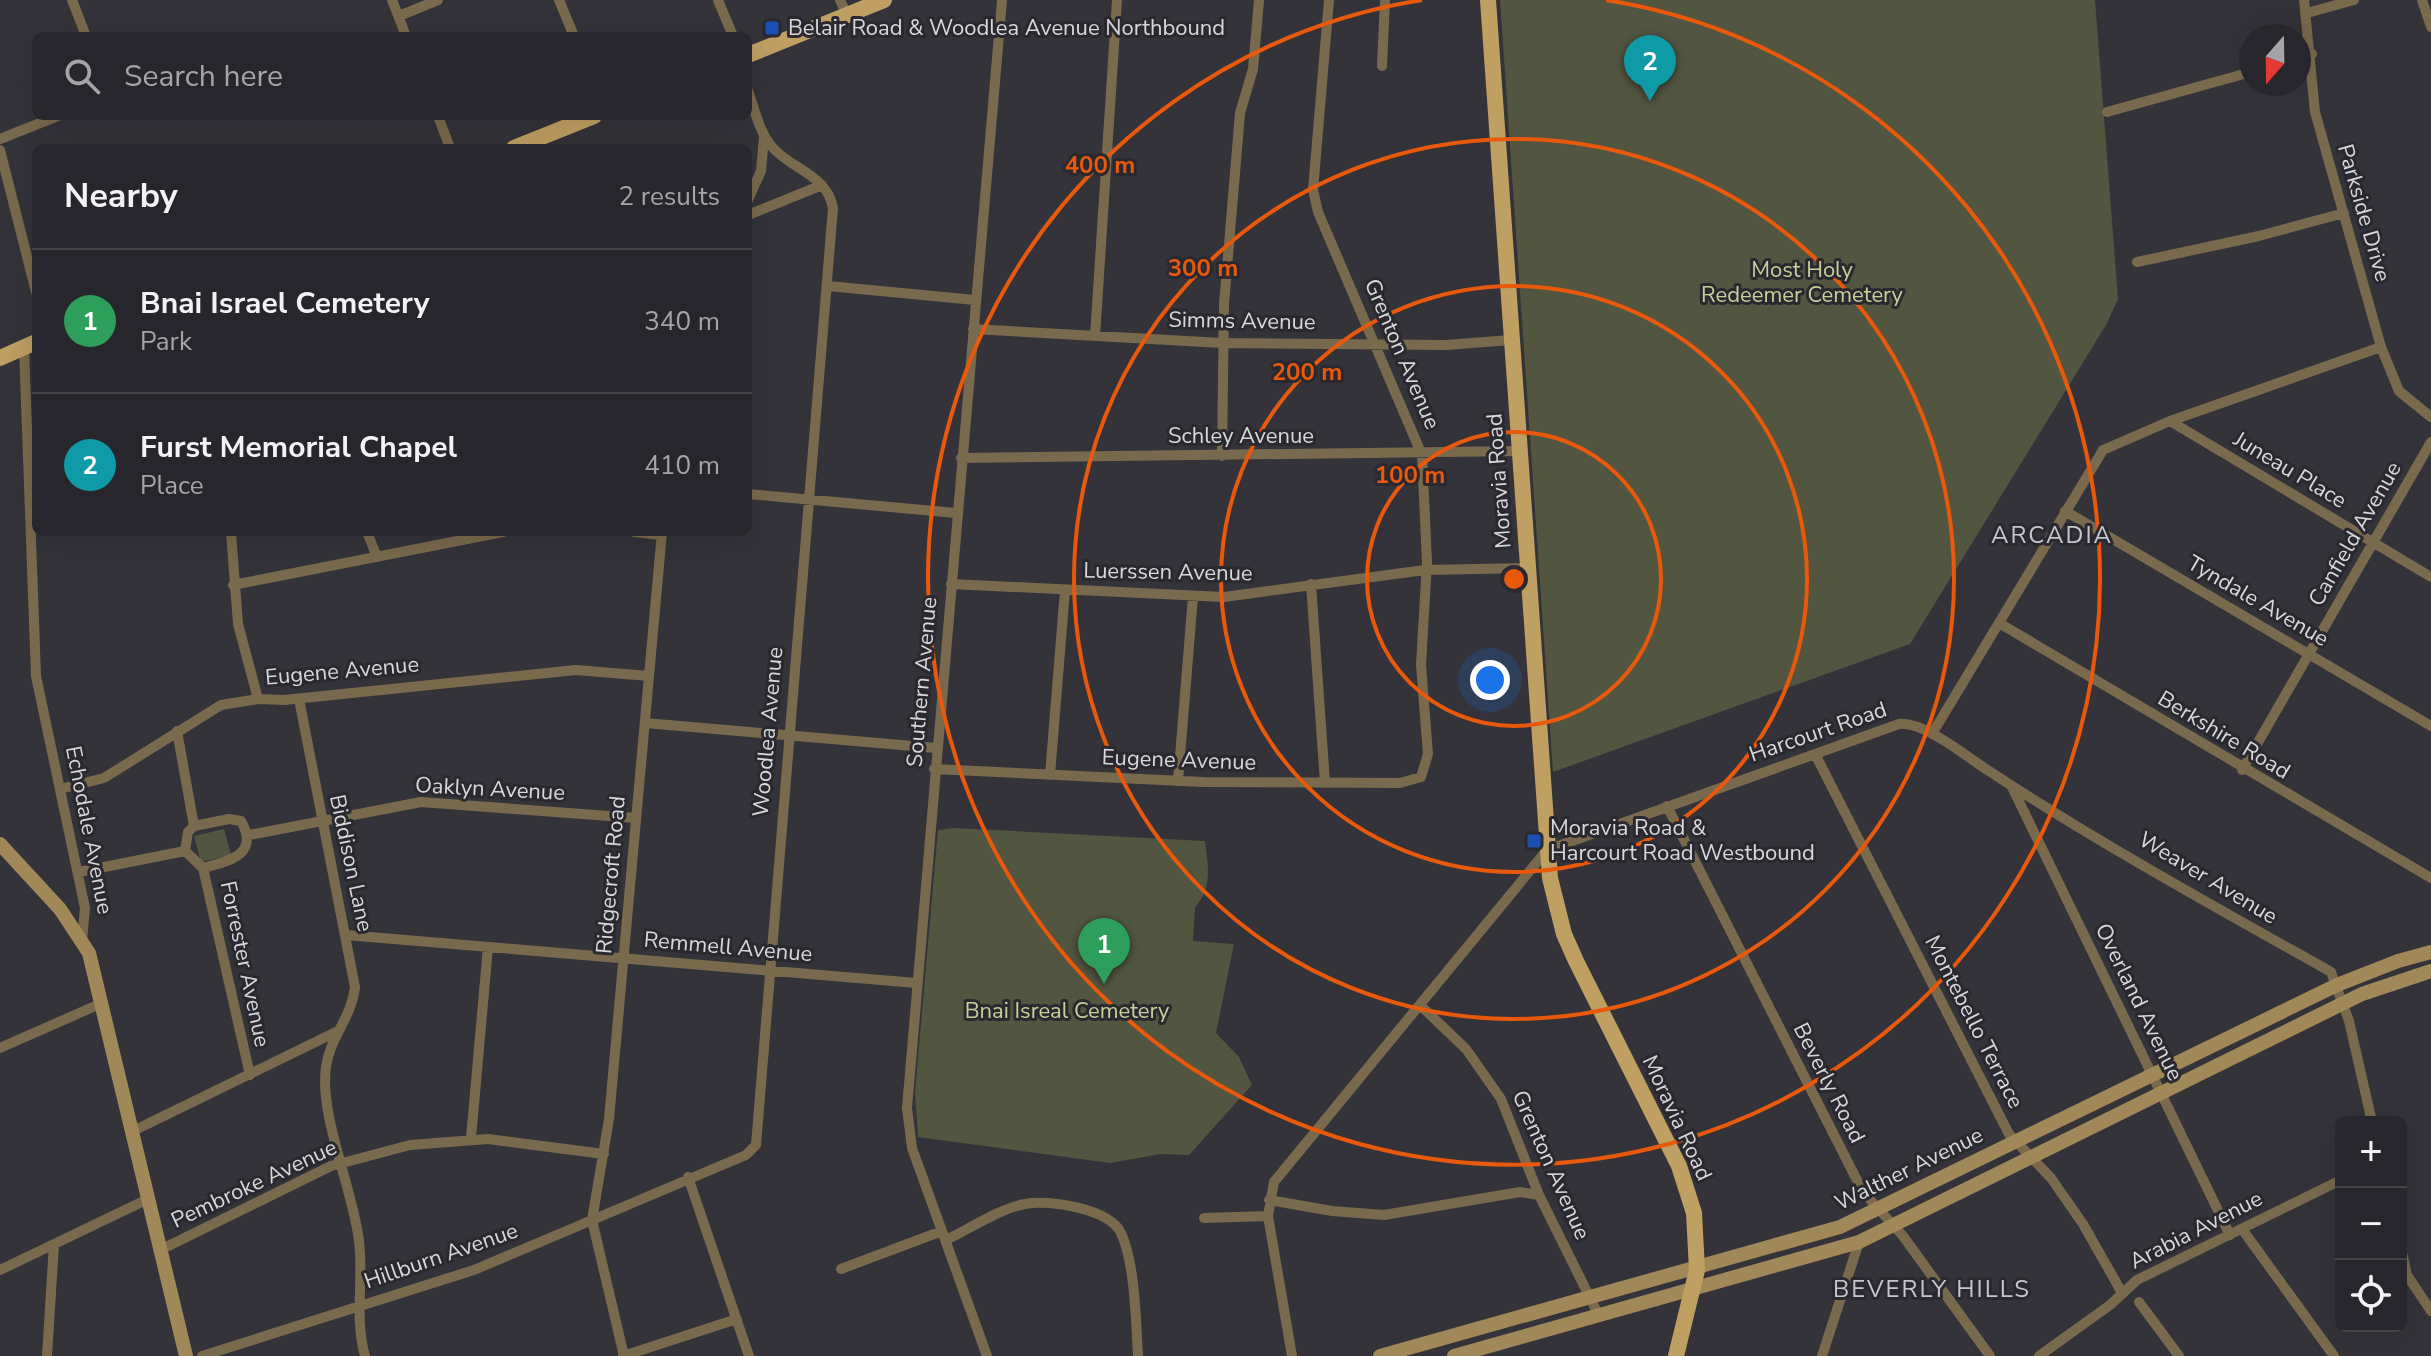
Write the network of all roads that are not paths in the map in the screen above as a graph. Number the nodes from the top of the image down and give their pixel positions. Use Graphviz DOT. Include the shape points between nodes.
graph roads {
  1 [pos="72,0"];
  2 [pos="392,0"];
  3 [pos="438,0"];
  4 [pos="559,0"];
  5 [pos="718,0"];
  6 [pos="884,0"];
  7 [pos="1002,0"];
  8 [pos="1117,0"];
  9 [pos="1259,0"];
  10 [pos="1329,0"];
  11 [pos="1385,0"];
  12 [pos="1488,0"];
  13 [pos="2304,0"];
  14 [pos="2354,0"];
  15 [pos="2422,0"];
  16 [pos="844,8"];
  17 [pos="2307,13"];
  18 [pos="399,16"];
  19 [pos="2431,27"];
  20 [pos="84,32"];
  21 [pos="405,32"];
  22 [pos="572,32"];
  23 [pos="731,32"];
  24 [pos="752,53"];
  25 [pos="2312,54"];
  26 [pos="1382,66"];
  27 [pos="2239,75"];
  28 [pos="752,102"];
  29 [pos="2107,112"];
  30 [pos="48,120"];
  31 [pos="440,120"];
  32 [pos="584,120"];
  33 [pos="764,135"];
  34 [pos="0,139"];
  35 [pos="448,144"];
  36 [pos="524,144"];
  37 [pos="0,150"];
  38 [pos="822,185"];
  39 [pos="752,191"];
  40 [pos="752,213"];
  41 [pos="2344,213"];
  42 [pos="2137,262"];
  43 [pos="32,276"];
  44 [pos="828,286"];
  45 [pos="975,300"];
  46 [pos="973,329"];
  47 [pos="1095,336"];
  48 [pos="1511,340"];
  49 [pos="1376,342"];
  50 [pos="1222,343"];
  51 [pos="30,345"];
  52 [pos="2381,347"];
  53 [pos="0,358"];
  54 [pos="2431,417"];
  55 [pos="2170,421"];
  56 [pos="2431,442"];
  57 [pos="1520,451"];
  58 [pos="32,455"];
  59 [pos="1422,455"];
  60 [pos="1222,456"];
  61 [pos="961,458"];
  62 [pos="752,494"];
  63 [pos="809,499"];
  64 [pos="2065,511"];
  65 [pos="956,513"];
  66 [pos="33,536"];
  67 [pos="231,536"];
  68 [pos="369,536"];
  69 [pos="470,536"];
  70 [pos="662,536"];
  71 [pos="2373,543"];
  72 [pos="377,557"];
  73 [pos="1527,568"];
  74 [pos="1425,570"];
  75 [pos="2431,577"];
  76 [pos="951,584"];
  77 [pos="1311,584"];
  78 [pos="233,585"];
  79 [pos="1065,590"];
  80 [pos="1193,596"];
  81 [pos="1999,623"];
  82 [pos="2309,654"];
  83 [pos="649,676"];
  84 [pos="258,699"];
  85 [pos="299,699"];
  86 [pos="645,723"];
  87 [pos="2431,726"];
  88 [pos="177,731"];
  89 [pos="1932,734"];
  90 [pos="787,735"];
  91 [pos="936,748"];
  92 [pos="1815,754"];
  93 [pos="934,769"];
  94 [pos="2242,770"];
  95 [pos="1050,775"];
  96 [pos="1421,777"];
  97 [pos="1178,781"];
  98 [pos="1325,783"];
  99 [pos="2011,786"];
  100 [pos="60,789"];
  101 [pos="1667,806"];
  102 [pos="636,818"];
  103 [pos="322,822"];
  104 [pos="194,826"];
  105 [pos="249,835"];
  106 [pos="0,844"];
  107 [pos="1547,850"];
  108 [pos="185,851"];
  109 [pos="203,868"];
  110 [pos="79,872"];
  111 [pos="2431,878"];
  112 [pos="346,935"];
  113 [pos="82,940"];
  114 [pos="488,947"];
  115 [pos="2431,952"];
  116 [pos="624,958"];
  117 [pos="768,970"];
  118 [pos="2431,971"];
  119 [pos="916,983"];
  120 [pos="2337,985"];
  121 [pos="102,1003"];
  122 [pos="2344,1003"];
  123 [pos="1420,1005"];
  124 [pos="336,1032"];
  125 [pos="0,1048"];
  126 [pos="250,1075"];
  127 [pos="2152,1075"];
  128 [pos="2161,1092"];
  129 [pos="2371,1116"];
  130 [pos="131,1132"];
  131 [pos="471,1138"];
  132 [pos="2016,1142"];
  133 [pos="604,1154"];
  134 [pos="2032,1155"];
  135 [pos="342,1162"];
  136 [pos="688,1177"];
  137 [pos="2335,1183"];
  138 [pos="1539,1195"];
  139 [pos="148,1199"];
  140 [pos="1269,1200"];
  141 [pos="1877,1211"];
  142 [pos="1268,1216"];
  143 [pos="1204,1218"];
  144 [pos="592,1220"];
  145 [pos="1892,1224"];
  146 [pos="2242,1229"];
  147 [pos="2230,1235"];
  148 [pos="944,1236"];
  149 [pos="1859,1242"];
  150 [pos="54,1244"];
  151 [pos="160,1250"];
  152 [pos="2404,1260"];
  153 [pos="841,1269"];
  154 [pos="0,1270"];
  155 [pos="1697,1270"];
  156 [pos="1695,1290"];
  157 [pos="2121,1291"];
  158 [pos="1592,1297"];
  159 [pos="2139,1302"];
  160 [pos="357,1307"];
  161 [pos="2431,1311"];
  162 [pos="1599,1316"];
  163 [pos="737,1319"];
  164 [pos="47,1356"];
  165 [pos="186,1356"];
  166 [pos="202,1356"];
  167 [pos="365,1356"];
  168 [pos="624,1356"];
  169 [pos="749,1356"];
  170 [pos="987,1356"];
  171 [pos="1138,1356"];
  172 [pos="1292,1356"];
  173 [pos="1380,1356"];
  174 [pos="1454,1356"];
  175 [pos="1676,1356"];
  176 [pos="1822,1356"];
  177 [pos="1990,1356"];
  178 [pos="2039,1356"];
  179 [pos="2179,1356"];
  180 [pos="2334,1356"];
  1 -- 20 [label="street"];
  2 -- 18 [label="street"];
  3 -- 18 [label="street"];
  4 -- 22 [label="street"];
  5 -- 23 [label="street"];
  6 -- 16 [label="main road"];
  7 -- 45 [label="street, Southern Avenue"];
  8 -- 47 [label="street"];
  9 -- 50 [label="street" via="1253,69 1240,113"];
  10 -- 49 [label="street, Grenton Avenue" via="1313,190"];
  11 -- 26 [label="street"];
  12 -- 48 [label="main road, Moravia Road"];
  13 -- 17 [label="street, Parkside Drive"];
  14 -- 17 [label="street"];
  15 -- 19 [label="street"];
  16 -- 24 [label="main road"];
  17 -- 25 [label="street, Parkside Drive"];
  18 -- 21 [label="street"];
  25 -- 41 [label="street, Parkside Drive" via="2315,112"];
  27 -- 29 [label="street"];
  28 -- 33 [label="street"];
  30 -- 34 [label="street"];
  31 -- 35 [label="street"];
  32 -- 36 [label="main road"];
  33 -- 38 [label="street" via="781,156"];
  33 -- 39 [label="street" via="761,171"];
  37 -- 43 [label="street"];
  38 -- 40 [label="street"];
  38 -- 44 [label="street, Woodlea Avenue" via="833,208"];
  41 -- 42 [label="street"];
  41 -- 52 [label="street, Parkside Drive"];
  44 -- 45 [label="street"];
  44 -- 63 [label="street, Woodlea Avenue"];
  45 -- 46 [label="street, Southern Avenue"];
  46 -- 47 [label="street, Simms Avenue"];
  46 -- 61 [label="street, Southern Avenue"];
  47 -- 50 [label="street, Simms Avenue"];
  48 -- 49 [label="street, Simms Avenue" via="1446,345"];
  48 -- 57 [label="main road, Moravia Road"];
  49 -- 50 [label="street, Simms Avenue"];
  49 -- 59 [label="street, Grenton Avenue"];
  50 -- 60 [label="street"];
  51 -- 53 [label="main road"];
  51 -- 58 [label="street, Echodale Avenue"];
  52 -- 54 [label="street, Parkside Drive" via="2399,391"];
  52 -- 55 [label="street"];
  55 -- 64 [label="street" via="2103,450"];
  55 -- 71 [label="street, Juneau Place"];
  56 -- 71 [label="street, Canfield Avenue"];
  57 -- 59 [label="street, Schley Avenue"];
  57 -- 73 [label="main road, Moravia Road"];
  59 -- 60 [label="street, Schley Avenue"];
  59 -- 74 [label="street, Grenton Avenue"];
  60 -- 61 [label="street, Schley Avenue"];
  61 -- 65 [label="street, Southern Avenue"];
  62 -- 63 [label="street"];
  63 -- 65 [label="street"];
  63 -- 90 [label="street, Woodlea Avenue"];
  64 -- 81 [label="street"];
  64 -- 82 [label="street, Tyndale Avenue"];
  65 -- 76 [label="street, Southern Avenue"];
  66 -- 100 [label="street, Echodale Avenue" via="36,676"];
  67 -- 78 [label="street"];
  68 -- 72 [label="street"];
  69 -- 72 [label="street"];
  70 -- 83 [label="street, Ridgecroft Road"];
  71 -- 75 [label="street, Juneau Place"];
  71 -- 82 [label="street, Canfield Avenue"];
  72 -- 78 [label="street"];
  73 -- 74 [label="street, Luerssen Avenue"];
  73 -- 107 [label="main road, Moravia Road"];
  74 -- 77 [label="street, Luerssen Avenue"];
  74 -- 96 [label="street, Grenton Avenue" via="1421,665 1428,754"];
  76 -- 79 [label="street, Luerssen Avenue"];
  76 -- 91 [label="street, Southern Avenue"];
  77 -- 80 [label="street, Luerssen Avenue" via="1246,596"];
  77 -- 98 [label="street"];
  78 -- 84 [label="street"];
  79 -- 80 [label="street, Luerssen Avenue"];
  79 -- 95 [label="street"];
  80 -- 97 [label="street"];
  81 -- 89 [label="street"];
  81 -- 94 [label="street, Berkshire Road"];
  82 -- 87 [label="street, Tyndale Avenue"];
  82 -- 94 [label="street, Canfield Avenue"];
  83 -- 85 [label="street, Eugene Avenue" via="576,670"];
  83 -- 86 [label="street, Ridgecroft Road"];
  84 -- 85 [label="street, Eugene Avenue"];
  84 -- 88 [label="street, Eugene Avenue" via="221,705"];
  85 -- 103 [label="street, Biddison Lane"];
  86 -- 90 [label="street"];
  86 -- 102 [label="street, Ridgecroft Road"];
  88 -- 100 [label="street, Eugene Avenue" via="104,778"];
  88 -- 104 [label="street"];
  89 -- 92 [label="street, Harcourt Road" via="1899,724"];
  89 -- 99 [label="street, Weaver Avenue"];
  90 -- 91 [label="street"];
  90 -- 117 [label="street, Woodlea Avenue"];
  91 -- 93 [label="street, Southern Avenue"];
  92 -- 101 [label="street, Harcourt Road"];
  92 -- 132 [label="street, Montebello Terrace"];
  93 -- 95 [label="street, Eugene Avenue"];
  93 -- 119 [label="street, Southern Avenue"];
  94 -- 111 [label="street, Berkshire Road"];
  95 -- 97 [label="street, Eugene Avenue"];
  96 -- 98 [label="street, Eugene Avenue" via="1400,783"];
  97 -- 98 [label="street, Eugene Avenue"];
  99 -- 120 [label="street, Weaver Avenue" via="2331,972"];
  99 -- 127 [label="street, Overland Avenue"];
  100 -- 110 [label="street, Echodale Avenue"];
  101 -- 107 [label="street, Harcourt Road"];
  101 -- 141 [label="street, Beverly Road" via="1843,1156"];
  102 -- 103 [label="street, Oaklyn Avenue" via="421,802"];
  102 -- 116 [label="street, Ridgecroft Road"];
  103 -- 105 [label="street, Oaklyn Avenue"];
  103 -- 112 [label="street, Biddison Lane"];
  104 -- 105 [label="street" via="229,819 241,821"];
  104 -- 108 [label="street"];
  105 -- 109 [label="street" via="248,845 236,857"];
  106 -- 113 [label="main road"];
  107 -- 123 [label="street"];
  107 -- 155 [label="main road, Moravia Road" via="1564,934 1684,1180 1694,1213"];
  108 -- 109 [label="street, Forrester Avenue"];
  108 -- 110 [label="street"];
  109 -- 126 [label="street, Forrester Avenue"];
  110 -- 113 [label="street, Echodale Avenue" via="86,921"];
  112 -- 114 [label="street, Remmell Avenue"];
  112 -- 124 [label="street, Biddison Lane" via="355,987 348,1014"];
  113 -- 121 [label="main road, Echodale Avenue"];
  114 -- 116 [label="street, Remmell Avenue"];
  114 -- 131 [label="street"];
  115 -- 120 [label="main road, Walther Avenue"];
  116 -- 117 [label="street, Remmell Avenue"];
  116 -- 133 [label="street, Ridgecroft Road"];
  117 -- 119 [label="street, Remmell Avenue"];
  117 -- 136 [label="street, Woodlea Avenue" via="756,1145 746,1155"];
  118 -- 122 [label="main road, Walther Avenue"];
  119 -- 148 [label="street, Southern Avenue" via="908,1126"];
  120 -- 122 [label="street, Weaver Avenue"];
  120 -- 127 [label="main road, Walther Avenue"];
  121 -- 125 [label="street"];
  121 -- 130 [label="main road, Echodale Avenue"];
  122 -- 128 [label="main road, Walther Avenue"];
  122 -- 129 [label="street, Weaver Avenue"];
  123 -- 138 [label="street, Grenton Avenue" via="1466,1049 1491,1083"];
  123 -- 140 [label="street" via="1290,1161 1274,1182"];
  124 -- 126 [label="street"];
  124 -- 135 [label="street, Biddison Lane" via="325,1079"];
  126 -- 130 [label="street"];
  127 -- 128 [label="street, Overland Avenue"];
  127 -- 132 [label="main road, Walther Avenue"];
  128 -- 134 [label="main road, Walther Avenue"];
  128 -- 147 [label="street, Overland Avenue"];
  130 -- 139 [label="main road, Echodale Avenue"];
  131 -- 133 [label="street, Pembroke Avenue"];
  131 -- 135 [label="street, Pembroke Avenue" via="410,1145"];
  132 -- 134 [label="street, Montebello Terrace"];
  132 -- 141 [label="main road, Walther Avenue"];
  133 -- 144 [label="street, Ridgecroft Road"];
  134 -- 145 [label="main road, Walther Avenue"];
  134 -- 157 [label="street, Montebello Terrace" via="2083,1224"];
  135 -- 151 [label="street, Pembroke Avenue"];
  135 -- 160 [label="street, Biddison Lane" via="359,1243"];
  136 -- 144 [label="street, Hillburn Avenue"];
  136 -- 163 [label="street"];
  137 -- 146 [label="street, Arabia Avenue"];
  138 -- 140 [label="street" via="1520,1192 1384,1215"];
  138 -- 158 [label="street, Grenton Avenue"];
  139 -- 150 [label="street, Pembroke Avenue"];
  139 -- 151 [label="main road, Echodale Avenue"];
  140 -- 142 [label="street"];
  141 -- 145 [label="street, Beverly Road"];
  141 -- 155 [label="main road, Walther Avenue" via="1815,1237"];
  142 -- 143 [label="street"];
  142 -- 172 [label="street"];
  144 -- 160 [label="street, Hillburn Avenue" via="474,1270"];
  144 -- 168 [label="street"];
  145 -- 149 [label="main road, Walther Avenue"];
  145 -- 177 [label="street, Beverly Road"];
  146 -- 147 [label="street, Arabia Avenue"];
  146 -- 180 [label="street"];
  147 -- 157 [label="street, Arabia Avenue"];
  148 -- 153 [label="street"];
  148 -- 170 [label="street, Southern Avenue"];
  148 -- 171 [label="street" via="1034,1203 1090,1210 1117,1226 1126,1250"];
  149 -- 156 [label="main road, Walther Avenue"];
  149 -- 176 [label="street"];
  150 -- 154 [label="street, Pembroke Avenue"];
  150 -- 164 [label="street"];
  151 -- 165 [label="main road, Echodale Avenue"];
  152 -- 161 [label="street" via="2407,1275"];
  155 -- 156 [label="main road, Moravia Road"];
  155 -- 158 [label="main road, Walther Avenue"];
  156 -- 162 [label="main road, Walther Avenue"];
  156 -- 175 [label="main road, Moravia Road"];
  157 -- 178 [label="street, Arabia Avenue" via="2110,1305"];
  158 -- 162 [label="street, Grenton Avenue"];
  158 -- 173 [label="main road, Walther Avenue"];
  159 -- 179 [label="street"];
  160 -- 166 [label="street, Hillburn Avenue"];
  160 -- 167 [label="street, Biddison Lane"];
  162 -- 174 [label="main road, Walther Avenue"];
  163 -- 168 [label="street"];
  163 -- 169 [label="street"];
}
